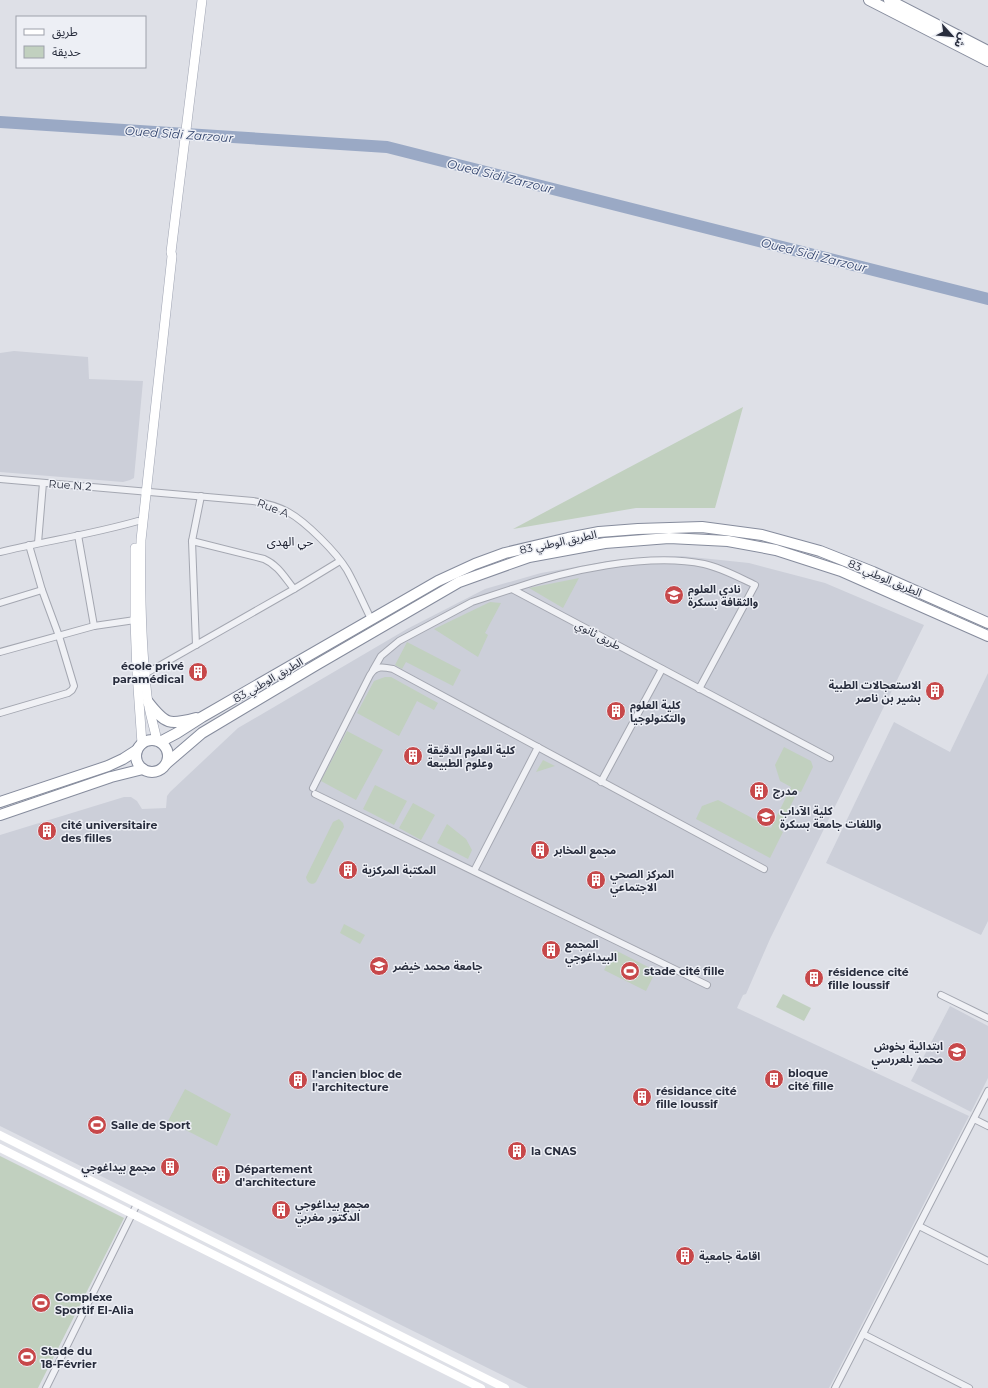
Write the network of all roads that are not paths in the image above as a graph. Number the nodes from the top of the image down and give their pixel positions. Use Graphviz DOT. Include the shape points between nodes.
graph roads {
  1 [pos="202,0"];
  2 [pos="869,0"];
  3 [pos="889,0"];
  4 [pos="988,51"];
  5 [pos="988,62"];
  6 [pos="0,479"];
  7 [pos="43,483"];
  8 [pos="144,491"];
  9 [pos="201,496"];
  10 [pos="138,521"];
  11 [pos="78,535"];
  12 [pos="192,541"];
  13 [pos="38,543"];
  14 [pos="29,545"];
  15 [pos="0,552"];
  16 [pos="340,561"];
  17 [pos="294,589"];
  18 [pos="512,589"];
  19 [pos="42,590"];
  20 [pos="0,603"];
  21 [pos="371,619"];
  22 [pos="135,620"];
  23 [pos="988,623"];
  24 [pos="94,626"];
  25 [pos="59,636"];
  26 [pos="988,636"];
  27 [pos="196,646"];
  28 [pos="0,652"];
  29 [pos="662,669"];
  30 [pos="373,670"];
  31 [pos="145,674"];
  32 [pos="699,689"];
  33 [pos="148,702"];
  34 [pos="0,713"];
  35 [pos="202,717"];
  36 [pos="158,741"];
  37 [pos="140,747"];
  38 [pos="538,747"];
  39 [pos="830,758"];
  40 [pos="167,763"];
  41 [pos="143,769"];
  42 [pos="601,782"];
  43 [pos="0,802"];
  44 [pos="0,815"];
  45 [pos="764,869"];
  46 [pos="474,871"];
  47 [pos="708,985"];
  48 [pos="941,995"];
  49 [pos="988,1018"];
  50 [pos="988,1091"];
  51 [pos="974,1120"];
  52 [pos="988,1126"];
  53 [pos="0,1136"];
  54 [pos="0,1148"];
  55 [pos="137,1204"];
  56 [pos="133,1214"];
  57 [pos="919,1226"];
  58 [pos="988,1261"];
  59 [pos="863,1334"];
  60 [pos="46,1388"];
  61 [pos="482,1388"];
  62 [pos="505,1388"];
  63 [pos="835,1388"];
  64 [pos="969,1388"];
  1 -- 8 [label="main road" via="171,252 167,263"];
  2 -- 5 [label="highway"];
  3 -- 4 [label="highway"];
  6 -- 7 [label="street, Rue N 2"];
  7 -- 8 [label="street, Rue N 2"];
  7 -- 13 [label="street"];
  8 -- 9 [label="street, Rue A"];
  8 -- 10 [label="main road"];
  8 -- 31 [label="main road" via="140,578"];
  9 -- 12 [label="street"];
  9 -- 16 [label="street, Rue A" via="253,500 288,512 311,530"];
  10 -- 11 [label="street"];
  10 -- 22 [label="main road" via="134,565"];
  11 -- 13 [label="street"];
  11 -- 24 [label="street"];
  12 -- 17 [label="street" via="271,562"];
  12 -- 27 [label="street"];
  13 -- 14 [label="street"];
  14 -- 15 [label="street"];
  14 -- 19 [label="street"];
  16 -- 17 [label="street"];
  16 -- 21 [label="street, Rue A"];
  17 -- 27 [label="street"];
  18 -- 29 [label="street, طريق ثانوي"];
  18 -- 30 [label="street" via="472,602 399,641 381,656"];
  18 -- 32 [label="street" via="531,582 614,564 668,560 717,568 755,585"];
  19 -- 20 [label="street"];
  19 -- 25 [label="street"];
  21 -- 23 [label="highway, الطريق الوطني 83" via="438,581 475,564 538,544 599,532 702,527 762,535 807,547 873,572"];
  21 -- 35 [label="highway, الطريق الوطني 83"];
  22 -- 24 [label="street"];
  22 -- 37 [label="main road"];
  24 -- 25 [label="street"];
  25 -- 28 [label="street"];
  25 -- 34 [label="street" via="74,683 72,690"];
  26 -- 40 [label="highway, الطريق الوطني 83" via="841,571 776,550 728,541 669,538 605,543 529,557 459,582 202,733"];
  27 -- 31 [label="street"];
  29 -- 32 [label="street, طريق ثانوي"];
  29 -- 42 [label="street"];
  30 -- 38 [label="street" via="382,666 393,669"];
  30 -- 46 [label="street" via="314,791"];
  31 -- 33 [label="main road"];
  32 -- 39 [label="street, طريق ثانوي"];
  33 -- 35 [label="highway" via="159,716 169,721 177,723"];
  33 -- 36 [label="main road"];
  35 -- 36 [label="highway, الطريق الوطني 83" via="178,733"];
  36 -- 37 [label="highway" via="149,740"];
  36 -- 40 [label="highway" via="168,753"];
  37 -- 41 [label="highway" via="136,760"];
  37 -- 43 [label="highway" via="108,766"];
  38 -- 42 [label="street"];
  38 -- 46 [label="street"];
  40 -- 41 [label="highway" via="155,772"];
  41 -- 44 [label="highway"];
  42 -- 45 [label="street"];
  46 -- 47 [label="street"];
  48 -- 49 [label="street"];
  50 -- 51 [label="street"];
  51 -- 52 [label="street"];
  51 -- 57 [label="street"];
  53 -- 55 [label="main road"];
  54 -- 56 [label="main road"];
  55 -- 56 [label="street"];
  55 -- 62 [label="main road"];
  56 -- 60 [label="street"];
  56 -- 61 [label="main road"];
  57 -- 58 [label="street"];
  57 -- 59 [label="street"];
  59 -- 63 [label="street"];
  59 -- 64 [label="street"];
}
